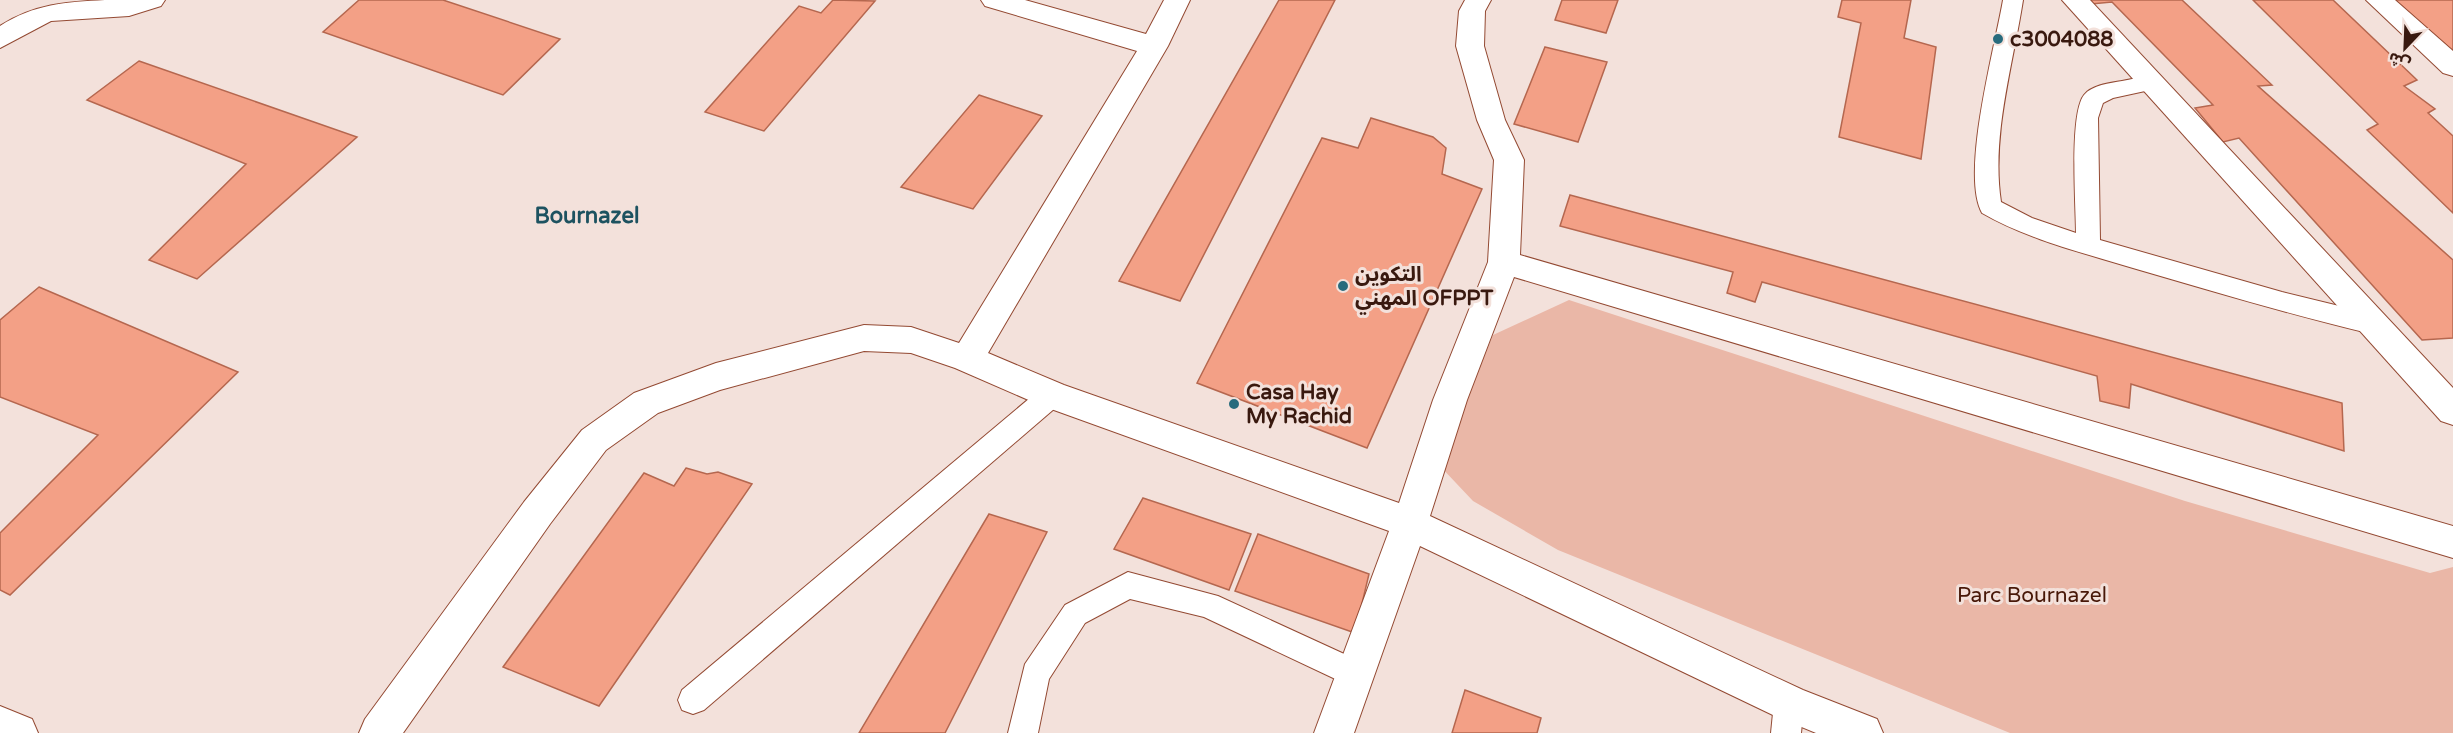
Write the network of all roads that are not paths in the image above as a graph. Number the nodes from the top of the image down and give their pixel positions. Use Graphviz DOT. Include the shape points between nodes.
graph roads {
  1 [pos="152,0"];
  2 [pos="993,0"];
  3 [pos="1177,0"];
  4 [pos="1478,0"];
  5 [pos="2013,0"];
  6 [pos="2075,0"];
  7 [pos="2379,0"];
  8 [pos="0,39"];
  9 [pos="1154,46"];
  10 [pos="2453,66"];
  11 [pos="2151,83"];
  12 [pos="2088,245"];
  13 [pos="1504,262"];
  14 [pos="2372,324"];
  15 [pos="967,359"];
  16 [pos="1052,395"];
  17 [pos="2453,411"];
  18 [pos="1410,523"];
  19 [pos="2453,542"];
  20 [pos="1356,674"];
  21 [pos="693,700"];
  22 [pos="1787,718"];
  23 [pos="0,725"];
  24 [pos="18,733"];
  25 [pos="379,733"];
  26 [pos="1023,733"];
  27 [pos="1334,733"];
  28 [pos="1863,733"];
  1 -- 8 [label="street" via="130,6 53,12 36,17"];
  2 -- 9 [label="street"];
  3 -- 9 [label="street"];
  4 -- 13 [label="street" via="1472,11 1470,46 1491,120 1509,160"];
  5 -- 12 [label="lane" via="1985,190 1990,207 2012,220"];
  6 -- 11 [label="street"];
  7 -- 10 [label="street"];
  9 -- 15 [label="street"];
  11 -- 12 [label="lane" via="2108,91 2092,99 2087,118"];
  11 -- 14 [label="street"];
  12 -- 14 [label="lane" via="2292,306"];
  13 -- 18 [label="street" via="1450,400"];
  13 -- 19 [label="street"];
  14 -- 17 [label="street"];
  15 -- 16 [label="street"];
  15 -- 25 [label="street" via="911,340 864,338 716,377 646,403 594,440"];
  16 -- 18 [label="street"];
  16 -- 21 [label="lane"];
  18 -- 20 [label="street"];
  18 -- 22 [label="street"];
  20 -- 26 [label="lane" via="1208,605 1128,585 1075,614 1035,674"];
  20 -- 27 [label="street"];
  22 -- 28 [label="street"];
  23 -- 24 [label="street"];
}
